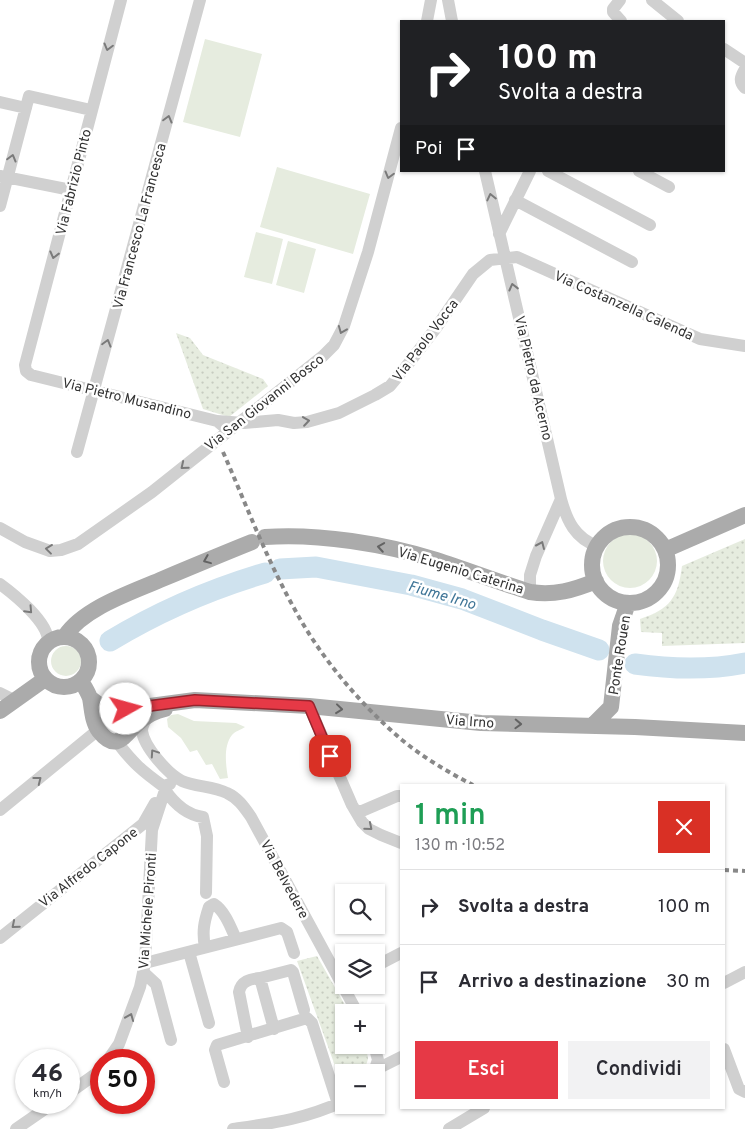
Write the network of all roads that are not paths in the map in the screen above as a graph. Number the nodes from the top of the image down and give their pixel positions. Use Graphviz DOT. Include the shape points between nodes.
graph roads {
  1 [pos="121,0"];
  2 [pos="200,0"];
  3 [pos="431,0"];
  4 [pos="448,0"];
  5 [pos="620,0"];
  6 [pos="652,0"];
  7 [pos="427,20"];
  8 [pos="452,20"];
  9 [pos="620,20"];
  10 [pos="677,20"];
  11 [pos="725,50"];
  12 [pos="745,63"];
  13 [pos="745,68"];
  14 [pos="745,88"];
  15 [pos="0,102"];
  16 [pos="28,102"];
  17 [pos="91,110"];
  18 [pos="400,132"];
  19 [pos="485,172"];
  20 [pos="529,172"];
  21 [pos="550,172"];
  22 [pos="641,172"];
  23 [pos="3,177"];
  24 [pos="669,187"];
  25 [pos="70,190"];
  26 [pos="515,200"];
  27 [pos="0,206"];
  28 [pos="650,225"];
  29 [pos="500,234"];
  30 [pos="505,257"];
  31 [pos="632,262"];
  32 [pos="745,346"];
  33 [pos="25,365"];
  34 [pos="94,390"];
  35 [pos="266,400"];
  36 [pos="217,421"];
  37 [pos="258,421"];
  38 [pos="238,422"];
  39 [pos="222,435"];
  40 [pos="78,452"];
  41 [pos="562,499"];
  42 [pos="745,515"];
  43 [pos="0,528"];
  44 [pos="597,546"];
  45 [pos="665,550"];
  46 [pos="596,582"];
  47 [pos="0,584"];
  48 [pos="530,592"];
  49 [pos="628,603"];
  50 [pos="65,636"];
  51 [pos="48,642"];
  52 [pos="45,679"];
  53 [pos="81,681"];
  54 [pos="7,697"];
  55 [pos="90,698"];
  56 [pos="195,700"];
  57 [pos="309,706"];
  58 [pos="611,707"];
  59 [pos="0,711"];
  60 [pos="148,716"];
  61 [pos="96,723"];
  62 [pos="592,726"];
  63 [pos="635,727"];
  64 [pos="745,733"];
  65 [pos="118,742"];
  66 [pos="171,774"];
  67 [pos="183,781"];
  68 [pos="164,788"];
  69 [pos="400,796"];
  70 [pos="0,810"];
  71 [pos="356,811"];
  72 [pos="400,843"];
  73 [pos="206,893"];
  74 [pos="0,938"];
  75 [pos="236,939"];
  76 [pos="205,948"];
  77 [pos="189,952"];
  78 [pos="294,953"];
  79 [pos="400,954"];
  80 [pos="385,961"];
  81 [pos="144,967"];
  82 [pos="335,968"];
  83 [pos="745,972"];
  84 [pos="257,978"];
  85 [pos="725,982"];
  86 [pos="304,1010"];
  87 [pos="210,1023"];
  88 [pos="274,1029"];
  89 [pos="248,1037"];
  90 [pos="171,1040"];
  91 [pos="115,1049"];
  92 [pos="725,1051"];
  93 [pos="400,1058"];
  94 [pos="385,1066"];
  95 [pos="224,1082"];
  96 [pos="335,1087"];
  97 [pos="742,1090"];
  98 [pos="335,1105"];
  99 [pos="482,1109"];
  100 [pos="38,1114"];
  101 [pos="16,1129"];
  102 [pos="233,1129"];
  103 [pos="449,1129"];
  1 -- 17 [label="street, Via Fabrizio Pinto, one-way"];
  34 -- 2 [label="street, Via Francesco La Francesca, one-way"];
  3 -- 7 [label="street"];
  4 -- 8 [label="street"];
  5 -- 9 [label="street" via="613,12"];
  6 -- 10 [label="street"];
  11 -- 12 [label="street"];
  13 -- 14 [label="street" via="740,78"];
  15 -- 16 [label="street"];
  16 -- 17 [label="street"];
  23 -- 16 [label="street, one-way"];
  17 -- 25 [label="street, Via Fabrizio Pinto"];
  18 -- 35 [label="street, Via San Giovanni Bosco, one-way" via="368,252 340,336 323,356"];
  29 -- 19 [label="street, Via Pietro da Acerno, one-way"];
  20 -- 26 [label="street"];
  21 -- 28 [label="street"];
  22 -- 24 [label="street"];
  23 -- 25 [label="street"];
  23 -- 27 [label="street"];
  25 -- 33 [label="street, Via Fabrizio Pinto, one-way"];
  26 -- 29 [label="street"];
  26 -- 31 [label="street"];
  29 -- 30 [label="street, Via Pietro da Acerno"];
  30 -- 32 [label="street, Via Costanzella Calenda" via="517,257 700,339"];
  37 -- 30 [label="street, Via Paolo Vocca, one-way" via="307,422 339,413 390,386 473,274 490,260"];
  41 -- 30 [label="street, Via Pietro da Acerno, one-way"];
  33 -- 34 [label="street, Via Pietro Musandino" via="31,375"];
  34 -- 36 [label="street, Via Pietro Musandino"];
  34 -- 40 [label="street, Via Francesco La Francesca"];
  35 -- 37 [label="street" via="259,408"];
  35 -- 38 [label="street, Via San Giovanni Bosco"];
  36 -- 38 [label="street, Via Paolo Vocca"];
  36 -- 39 [label="street" via="223,425"];
  37 -- 38 [label="street, Via Paolo Vocca"];
  38 -- 39 [label="street, Via San Giovanni Bosco"];
  39 -- 43 [label="street, Via San Giovanni Bosco, one-way" via="152,492 78,544 50,551"];
  41 -- 44 [label="street, Via Pietro da Acerno" via="572,528 581,538"];
  48 -- 41 [label="street, one-way" via="530,575 536,556"];
  42 -- 45 [label="main road"];
  44 -- 45 [label="main road" via="613,530 635,526 653,534"];
  44 -- 46 [label="main road" via="592,564"];
  45 -- 49 [label="main road" via="668,572 658,591 649,598"];
  46 -- 48 [label="main road, Via Eugenio Caterina" via="561,592"];
  46 -- 49 [label="main road" via="612,598"];
  47 -- 51 [label="street, one-way" via="14,594 44,627"];
  48 -- 50 [label="main road, Via Eugenio Caterina, one-way" via="395,549 301,536 259,539 123,596 81,620"];
  49 -- 58 [label="main road, Ponte Rouen" via="620,626"];
  50 -- 51 [label="main road"];
  50 -- 53 [label="main road" via="79,641 88,653 88,668"];
  51 -- 52 [label="main road" via="42,648 38,664"];
  52 -- 53 [label="main road" via="58,687"];
  52 -- 54 [label="main road"];
  53 -- 55 [label="main road"];
  54 -- 59 [label="main road"];
  55 -- 56 [label="main road, Via Irno" via="102,706 116,709"];
  55 -- 61 [label="main road"];
  56 -- 57 [label="main road, Via Irno"];
  56 -- 60 [label="main road, Via Irno"];
  57 -- 62 [label="main road, Via Irno, one-way" via="481,723"];
  57 -- 71 [label="street"];
  58 -- 62 [label="main road, Ponte Rouen"];
  58 -- 63 [label="main road, Ponte Rouen" via="621,720"];
  60 -- 65 [label="main road, Via Irno"];
  66 -- 60 [label="street, Via Belvedere, one-way" via="142,732"];
  61 -- 65 [label="main road" via="105,737"];
  70 -- 61 [label="street, one-way"];
  62 -- 63 [label="main road, Via Irno"];
  63 -- 64 [label="main road, Via Irno"];
  65 -- 68 [label="street" via="131,760"];
  66 -- 67 [label="street, Via Belvedere"];
  66 -- 68 [label="street"];
  67 -- 68 [label="street, Via Belvedere"];
  67 -- 82 [label="street, Via Belvedere" via="224,791 242,804"];
  68 -- 73 [label="street" via="193,816 203,817 207,836"];
  68 -- 74 [label="street, Via Alfredo Capone, one-way" via="143,824"];
  68 -- 81 [label="street, Via Michele Pironti" via="152,830"];
  69 -- 71 [label="street"];
  71 -- 72 [label="street, one-way" via="369,828"];
  75 -- 76 [label="street"];
  75 -- 76 [label="street" via="214,904 209,907 204,922"];
  75 -- 78 [label="street" via="281,928 287,932"];
  76 -- 77 [label="street"];
  77 -- 81 [label="street"];
  77 -- 87 [label="street"];
  79 -- 80 [label="street"];
  81 -- 90 [label="street" via="156,984"];
  91 -- 81 [label="street, Via Michele Pironti, one-way" via="140,987"];
  83 -- 85 [label="street"];
  84 -- 86 [label="street" via="291,970"];
  84 -- 88 [label="street"];
  84 -- 89 [label="street" via="244,983 238,992"];
  88 -- 89 [label="street"];
  88 -- 96 [label="street" via="305,1018 310,1021"];
  89 -- 95 [label="street" via="217,1045 215,1050"];
  92 -- 97 [label="street"];
  93 -- 94 [label="street"];
  98 -- 102 [label="street" via="278,1123"];
  99 -- 103 [label="street"];
  100 -- 101 [label="street"];
}
